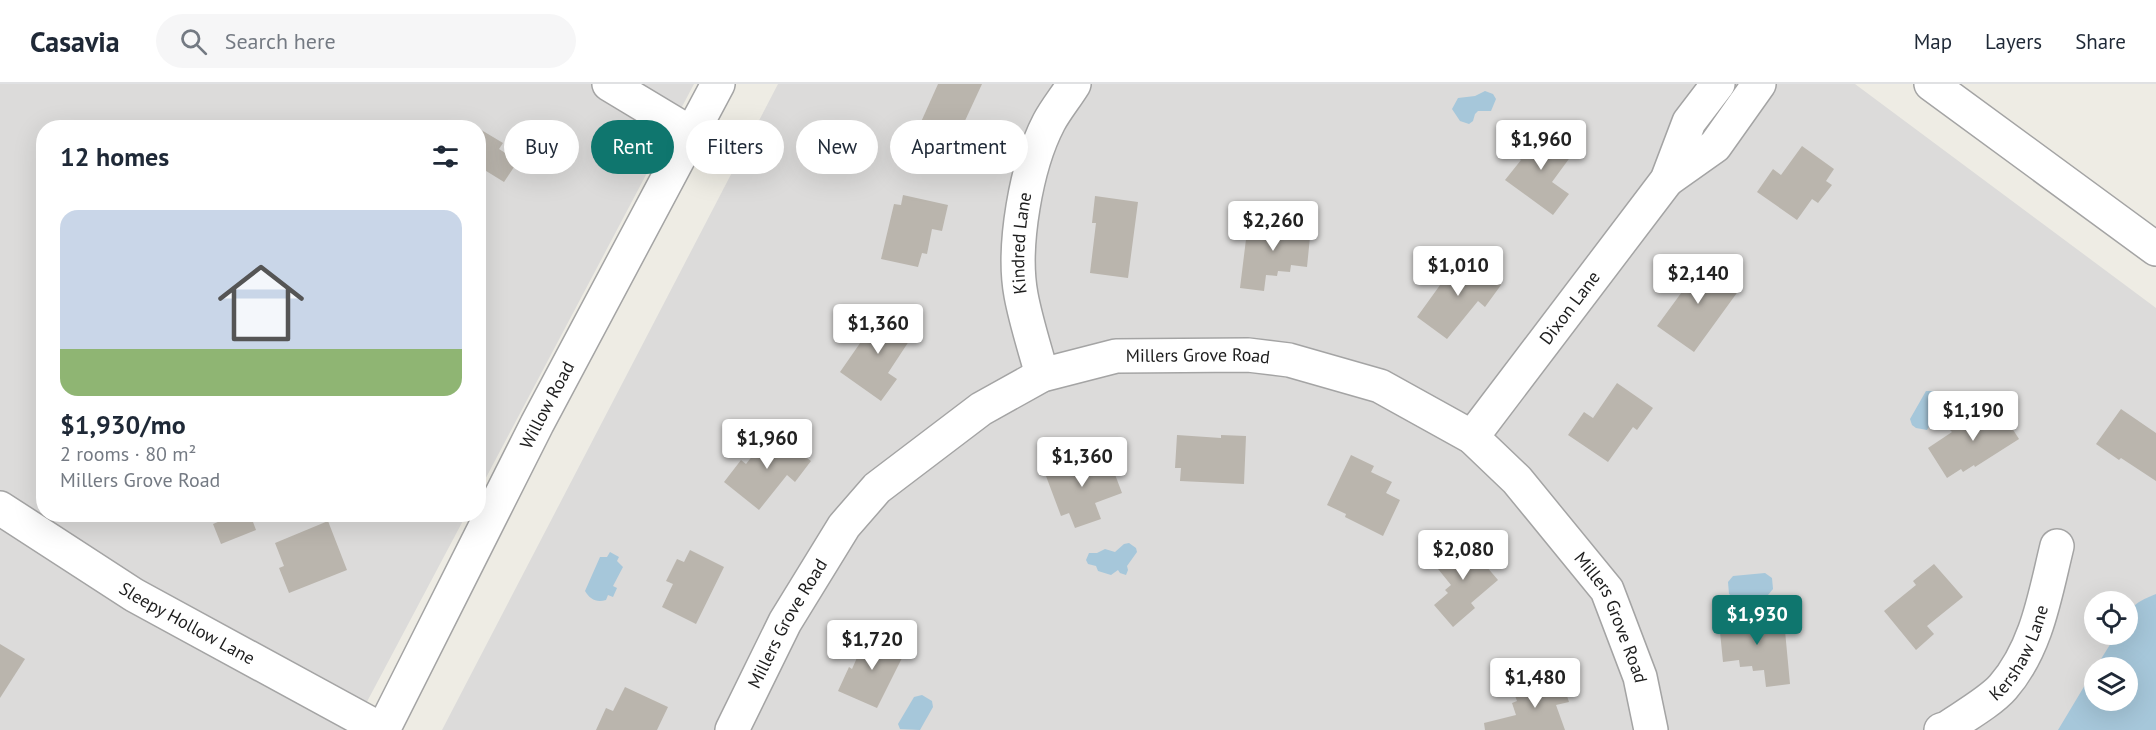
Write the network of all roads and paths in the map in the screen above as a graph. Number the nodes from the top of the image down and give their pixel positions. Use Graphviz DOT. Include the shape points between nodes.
graph roads {
  1 [pos="609,84"];
  2 [pos="718,84"];
  3 [pos="1074,84"];
  4 [pos="1718,84"];
  5 [pos="1759,84"];
  6 [pos="1931,84"];
  7 [pos="699,120"];
  8 [pos="686,130"];
  9 [pos="686,145"];
  10 [pos="1667,180"];
  11 [pos="2156,249"];
  12 [pos="1042,375"];
  13 [pos="1472,437"];
  14 [pos="0,508"];
  15 [pos="2057,546"];
  16 [pos="383,730"];
  17 [pos="732,730"];
  18 [pos="1651,730"];
  19 [pos="1941,730"];
  1 -- 8 [label="street"];
  2 -- 7 [label="street, Willow Road"];
  3 -- 12 [label="street, Kindred Lane" via="1049,122 1026,188 1018,264 1021,296"];
  4 -- 10 [label="street, Dixon Lane" via="1689,122"];
  5 -- 10 [label="street, Dixon Lane" via="1714,146"];
  6 -- 11 [label="street"];
  9 -- 16 [label="street, Willow Road" via="537,424"];
  10 -- 13 [label="street, Dixon Lane"];
  12 -- 13 [label="street, Millers Grove Road" via="1116,356 1248,355 1289,360 1380,386"];
  12 -- 17 [label="street, Millers Grove Road" via="981,409 877,488 844,526 785,622"];
  13 -- 18 [label="street, Millers Grove Road" via="1517,480 1607,590 1640,677"];
  14 -- 16 [label="street, Sleepy Hollow Lane" via="134,595"];
  15 -- 19 [label="street, Kershaw Lane" via="2037,625 2025,655 2002,688"];
}
